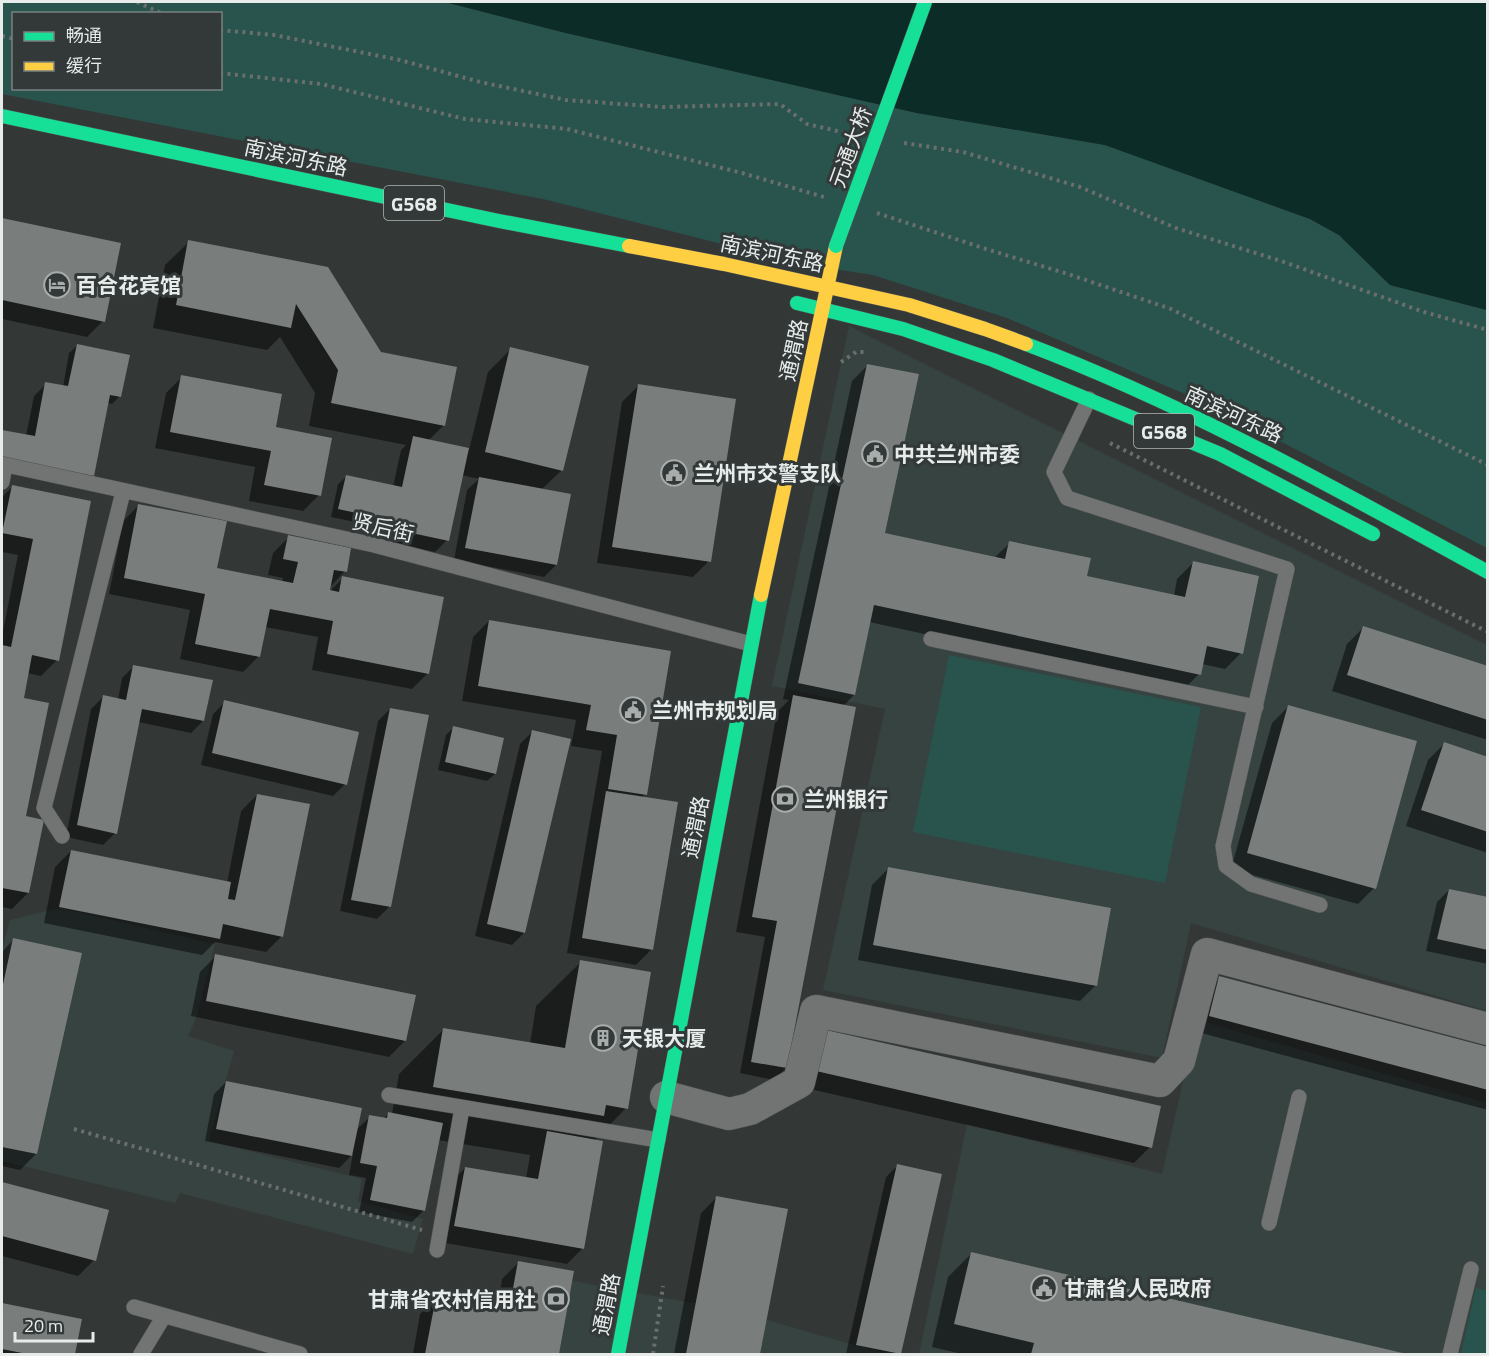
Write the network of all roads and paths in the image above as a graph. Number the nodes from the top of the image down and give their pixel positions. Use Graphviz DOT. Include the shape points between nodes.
graph roads {
  1 [pos="137,2"];
  2 [pos="925,2"];
  3 [pos="159,12"];
  4 [pos="2,116"];
  5 [pos="828,286"];
  6 [pos="788,301"];
  7 [pos="823,308"];
  8 [pos="867,352"];
  9 [pos="835,367"];
  10 [pos="1089,399"];
  11 [pos="1076,426"];
  12 [pos="3,465"];
  13 [pos="2,482"];
  14 [pos="123,492"];
  15 [pos="1384,540"];
  16 [pos="1488,572"];
  17 [pos="1488,632"];
  18 [pos="931,639"];
  19 [pos="751,644"];
  20 [pos="1256,707"];
  21 [pos="62,836"];
  22 [pos="1320,905"];
  23 [pos="1488,1029"];
  24 [pos="389,1095"];
  25 [pos="666,1097"];
  26 [pos="1299,1097"];
  27 [pos="462,1108"];
  28 [pos="74,1129"];
  29 [pos="658,1140"];
  30 [pos="1269,1223"];
  31 [pos="439,1243"];
  32 [pos="1471,1269"];
  33 [pos="665,1275"];
  34 [pos="134,1307"];
  35 [pos="164,1316"];
  36 [pos="141,1354"];
  37 [pos="300,1354"];
  38 [pos="618,1354"];
  39 [pos="653,1354"];
  40 [pos="1450,1354"];
  1 -- 3 [label="path"];
  2 -- 5 [label="main road, 元通大桥, bridge" via="836,246"];
  4 -- 5 [label="main road, 南滨河东路 / G568"];
  5 -- 7 [label="main road, 元通大桥"];
  5 -- 16 [label="main road, 南滨河东路 / G568" via="909,305 1072,362 1283,460"];
  6 -- 7 [label="main road, 南滨河东路 / G568"];
  7 -- 10 [label="main road, 南滨河东路 / G568" via="993,360"];
  7 -- 19 [label="main road, 通渭路"];
  8 -- 9 [label="path" via="856,352"];
  10 -- 11 [label="lane"];
  10 -- 15 [label="main road, 南滨河东路 / G568" via="1220,454"];
  11 -- 17 [label="path"];
  11 -- 20 [label="lane" via="1054,472 1067,498 1287,569"];
  12 -- 13 [label="lane"];
  12 -- 14 [label="lane, 贤后街"];
  14 -- 19 [label="lane, 贤后街" via="374,545"];
  14 -- 21 [label="lane" via="44,808"];
  18 -- 20 [label="lane"];
  19 -- 25 [label="main road, 通渭路"];
  20 -- 22 [label="lane" via="1223,846 1226,866 1251,884"];
  23 -- 25 [label="street" via="1207,954 1179,1061 1160,1081 816,1011 799,1082 750,1110 729,1114"];
  24 -- 27 [label="lane"];
  25 -- 29 [label="main road, 通渭路"];
  26 -- 30 [label="lane"];
  27 -- 29 [label="lane"];
  27 -- 31 [label="lane"];
  28 -- 31 [label="path"];
  29 -- 38 [label="main road, 通渭路"];
  32 -- 40 [label="lane"];
  33 -- 39 [label="path"];
  34 -- 35 [label="lane"];
  35 -- 36 [label="lane"];
  35 -- 37 [label="lane"];
}
